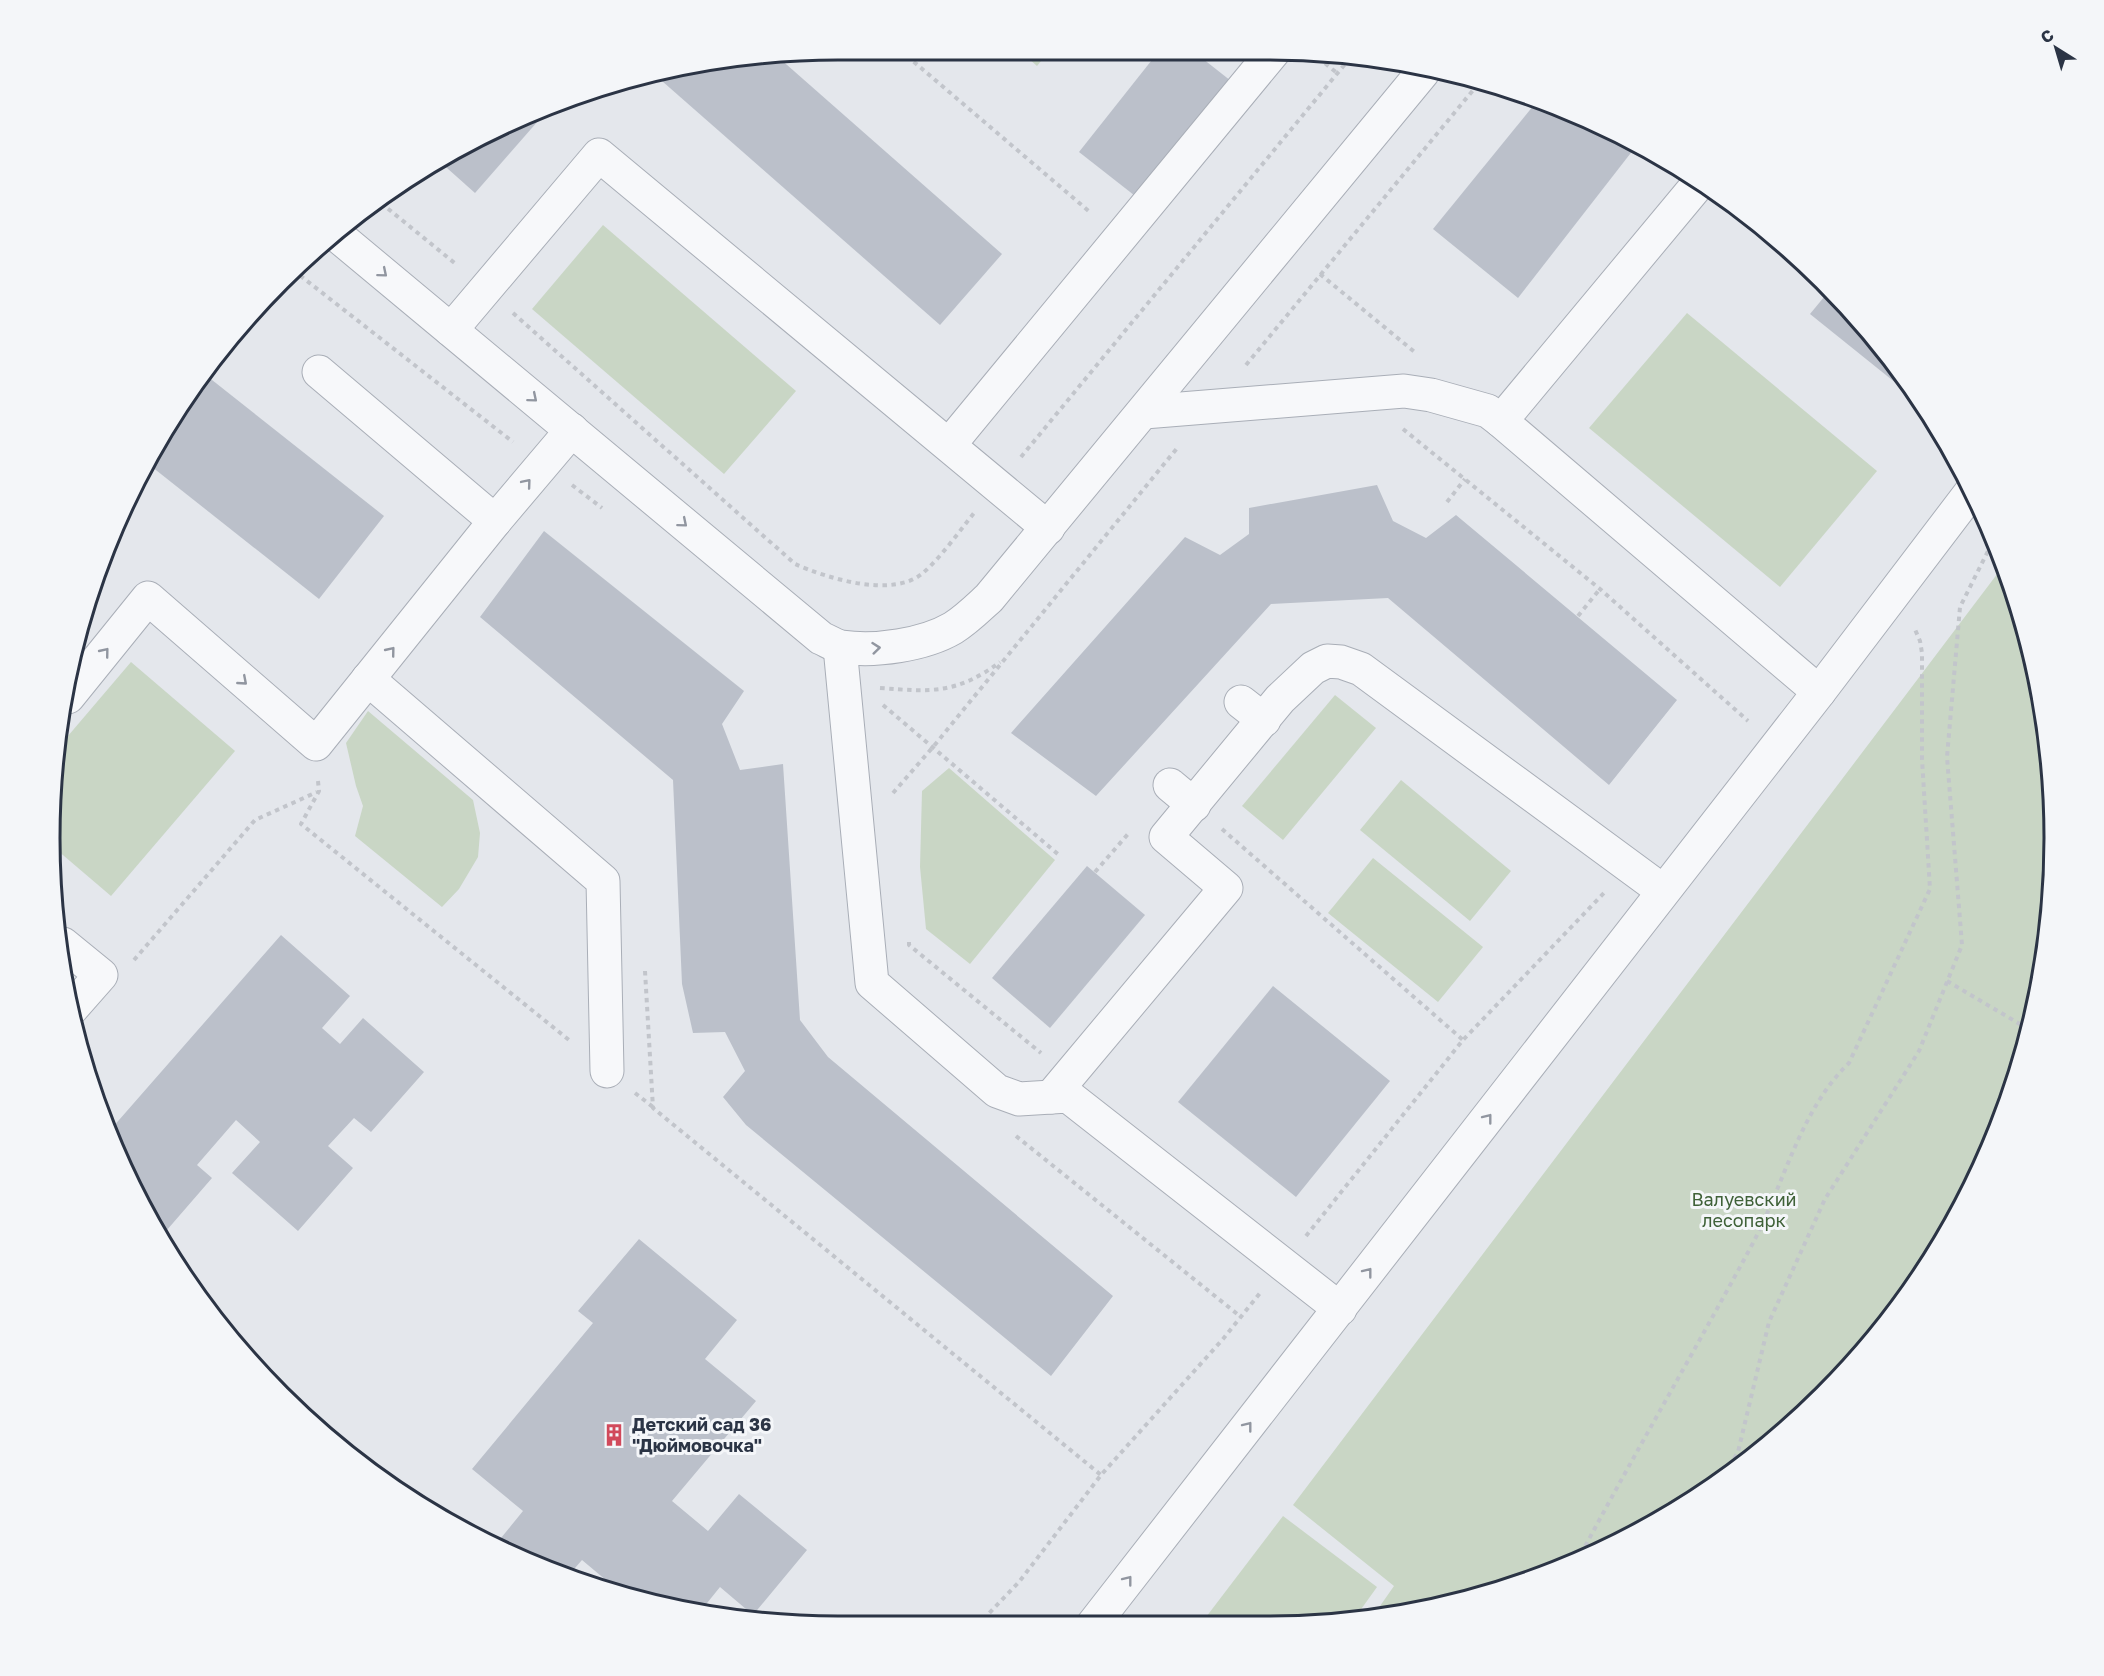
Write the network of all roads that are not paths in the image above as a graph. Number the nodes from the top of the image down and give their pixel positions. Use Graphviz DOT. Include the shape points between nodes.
graph roads {
  1 [pos="1267,60"];
  2 [pos="1420,76"];
  3 [pos="1694,189"];
  4 [pos="342,239"];
  5 [pos="451,330"];
  6 [pos="319,372"];
  7 [pos="1144,412"];
  8 [pos="1501,421"];
  9 [pos="572,430"];
  10 [pos="950,445"];
  11 [pos="1966,499"];
  12 [pos="495,520"];
  13 [pos="1048,528"];
  14 [pos="840,647"];
  15 [pos="368,679"];
  16 [pos="74,690"];
  17 [pos="1819,692"];
  18 [pos="1664,891"];
  19 [pos="68,948"];
  20 [pos="78,1001"];
  21 [pos="608,1071"];
  22 [pos="1060,1087"];
  23 [pos="1340,1309"];
  24 [pos="1100,1616"];
  1 -- 10 [label="street"];
  2 -- 7 [label="street"];
  3 -- 8 [label="street"];
  4 -- 5 [label="street, one-way"];
  5 -- 9 [label="street, one-way"];
  5 -- 10 [label="street" via="599,155"];
  6 -- 12 [label="street"];
  7 -- 8 [label="street" via="1404,391 1488,411"];
  7 -- 13 [label="street"];
  8 -- 17 [label="street"];
  12 -- 9 [label="street, one-way"];
  9 -- 14 [label="street, one-way" via="821,638"];
  10 -- 13 [label="street"];
  11 -- 17 [label="street"];
  15 -- 12 [label="street, one-way"];
  14 -- 13 [label="street, one-way" via="867,649 916,643 950,630 989,598"];
  14 -- 22 [label="street" via="873,983 997,1091 1019,1099"];
  16 -- 15 [label="street, one-way" via="148,598 316,744"];
  15 -- 21 [label="street" via="603,881"];
  17 -- 18 [label="street"];
  18 -- 22 [label="street" via="1361,669 1327,661 1313,668 1280,699 1252,711 1182,795 1166,837 1226,888"];
  23 -- 18 [label="street, one-way"];
  19 -- 20 [label="street" via="101,975"];
  22 -- 23 [label="street"];
  24 -- 23 [label="street, one-way"];
}
